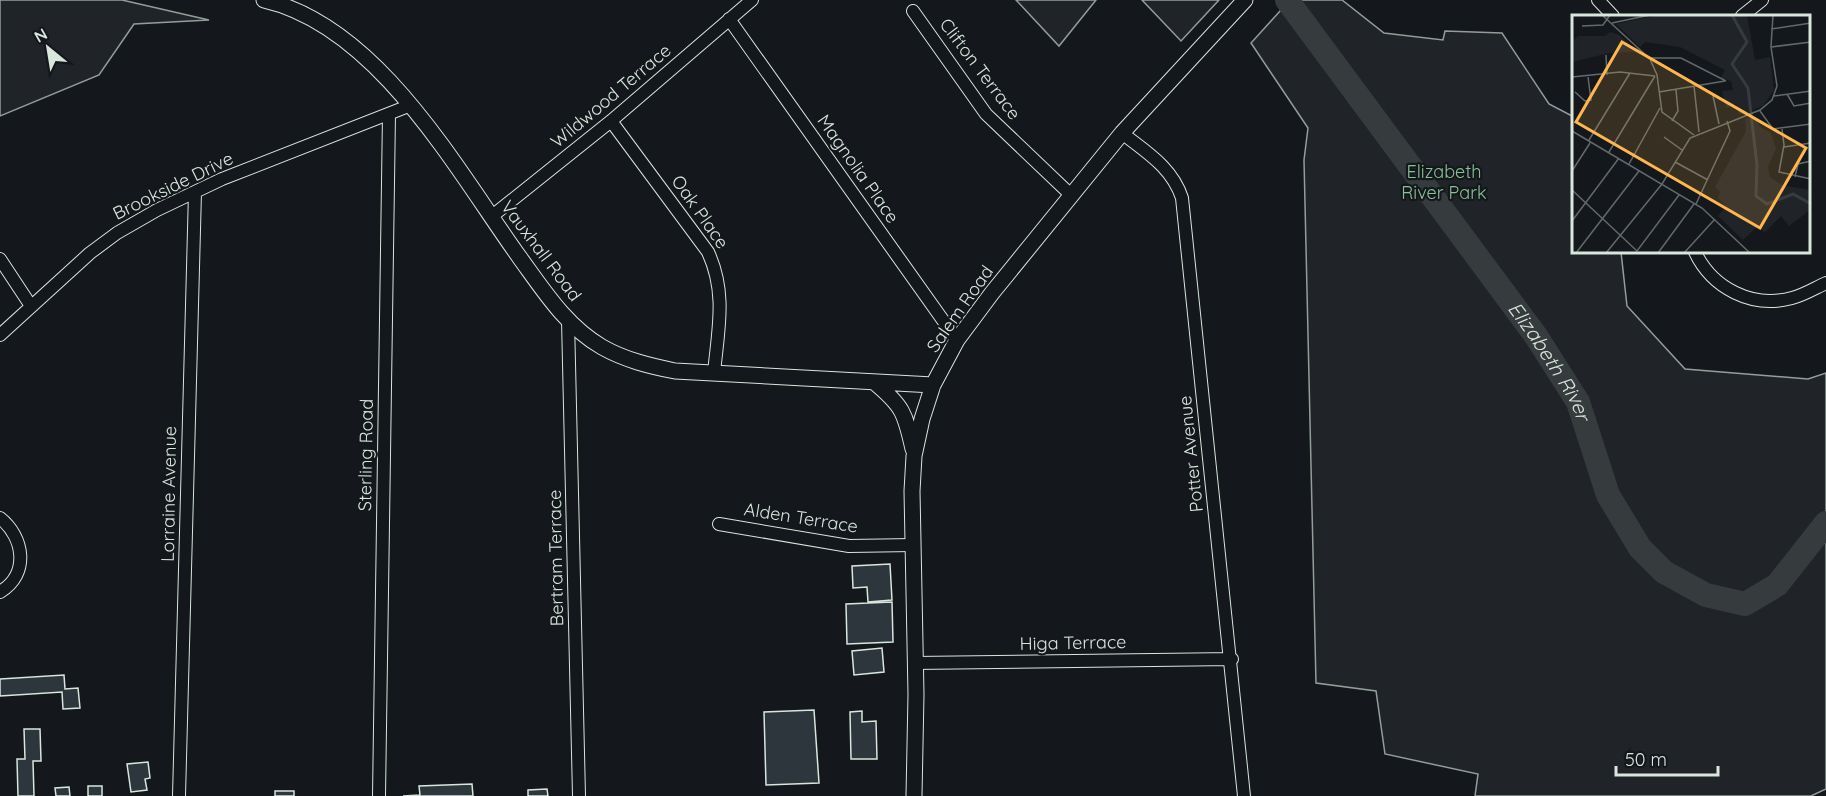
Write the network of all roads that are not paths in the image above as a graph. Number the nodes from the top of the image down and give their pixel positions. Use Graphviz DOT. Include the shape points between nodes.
graph roads {
  1 [pos="267,0"];
  2 [pos="752,0"];
  3 [pos="1245,0"];
  4 [pos="1598,0"];
  5 [pos="1762,0"];
  6 [pos="913,11"];
  7 [pos="1612,15"];
  8 [pos="1743,15"];
  9 [pos="729,19"];
  10 [pos="411,105"];
  11 [pos="389,114"];
  12 [pos="611,121"];
  13 [pos="1122,133"];
  14 [pos="195,192"];
  15 [pos="1072,196"];
  16 [pos="491,217"];
  17 [pos="1696,254"];
  18 [pos="0,259"];
  19 [pos="1826,282"];
  20 [pos="31,306"];
  21 [pos="568,320"];
  22 [pos="0,335"];
  23 [pos="957,340"];
  24 [pos="714,373"];
  25 [pos="874,382"];
  26 [pos="933,385"];
  27 [pos="914,456"];
  28 [pos="0,518"];
  29 [pos="719,524"];
  30 [pos="913,545"];
  31 [pos="0,592"];
  32 [pos="1232,659"];
  33 [pos="914,663"];
  34 [pos="179,796"];
  35 [pos="379,796"];
  36 [pos="579,796"];
  37 [pos="914,796"];
  38 [pos="1244,796"];
  1 -- 10 [label="street, Vauxhall Road" via="315,21 356,48"];
  2 -- 9 [label="street, Wildwood Terrace"];
  3 -- 13 [label="street, Salem Road"];
  4 -- 7 [label="street"];
  5 -- 8 [label="street"];
  6 -- 15 [label="street, Clifton Terrace" via="986,114"];
  9 -- 12 [label="street, Wildwood Terrace"];
  9 -- 23 [label="street, Magnolia Place"];
  10 -- 11 [label="street, Brookside Drive"];
  10 -- 16 [label="street, Vauxhall Road"];
  11 -- 14 [label="street, Brookside Drive"];
  11 -- 35 [label="street, Sterling Road"];
  12 -- 16 [label="street, Wildwood Terrace"];
  12 -- 24 [label="street, Oak Place" via="708,252 718,273 721,288"];
  13 -- 15 [label="street, Salem Road"];
  13 -- 32 [label="street, Potter Avenue" via="1168,170 1182,198"];
  14 -- 20 [label="street, Brookside Drive" via="117,232"];
  14 -- 34 [label="street, Lorraine Avenue"];
  15 -- 23 [label="street, Salem Road"];
  16 -- 21 [label="street, Vauxhall Road"];
  17 -- 19 [label="street" via="1716,282 1755,300 1790,299"];
  18 -- 20 [label="street"];
  20 -- 22 [label="street, Brookside Drive"];
  21 -- 24 [label="street, Vauxhall Road" via="602,347 644,365"];
  21 -- 36 [label="street, Bertram Terrace"];
  23 -- 26 [label="street, Salem Road"];
  24 -- 25 [label="street, Vauxhall Road"];
  25 -- 26 [label="street, Vauxhall Road"];
  25 -- 27 [label="street" via="906,415"];
  26 -- 27 [label="street, Salem Road"];
  27 -- 30 [label="street, Salem Road"];
  28 -- 31 [label="street" via="14,532 21,553 14,579"];
  29 -- 30 [label="street, Alden Terrace" via="849,546"];
  30 -- 33 [label="street, Salem Road"];
  32 -- 33 [label="street, Higa Terrace"];
  32 -- 38 [label="street, Potter Avenue"];
  33 -- 37 [label="street, Salem Road"];
}
